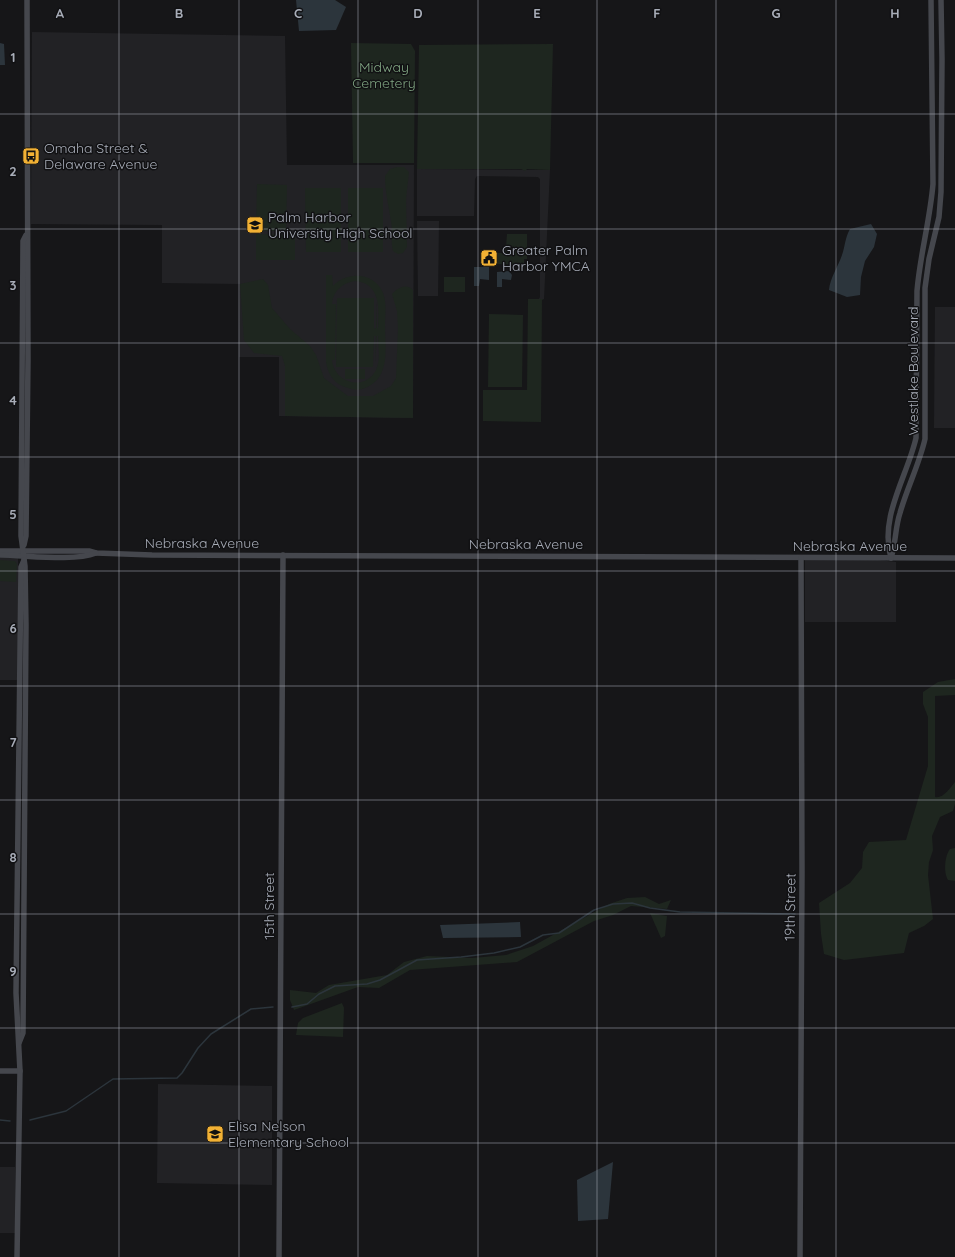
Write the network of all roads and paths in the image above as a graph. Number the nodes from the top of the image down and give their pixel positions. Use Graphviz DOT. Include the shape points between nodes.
graph roads {
  1 [pos="27,0"];
  2 [pos="931,0"];
  3 [pos="941,0"];
  4 [pos="916,342"];
  5 [pos="925,342"];
  6 [pos="916,402"];
  7 [pos="925,402"];
  8 [pos="907,469"];
  9 [pos="915,472"];
  10 [pos="888,523"];
  11 [pos="897,524"];
  12 [pos="0,551"];
  13 [pos="24,553"];
  14 [pos="0,555"];
  15 [pos="283,555"];
  16 [pos="801,558"];
  17 [pos="891,558"];
  18 [pos="955,558"];
  19 [pos="0,1071"];
  20 [pos="20,1071"];
  21 [pos="17,1257"];
  22 [pos="278,1257"];
  23 [pos="800,1257"];
  1 -- 13 [label="street" via="27,487"];
  2 -- 4 [label="street, Westlake Boulevard" via="933,184 931,212 918,272"];
  3 -- 5 [label="street, Westlake Boulevard" via="941,192 939,217 926,272"];
  4 -- 5 [label="street"];
  4 -- 6 [label="street, Westlake Boulevard"];
  5 -- 7 [label="street, Westlake Boulevard"];
  6 -- 7 [label="street"];
  6 -- 8 [label="street, Westlake Boulevard" via="916,438"];
  7 -- 9 [label="street, Westlake Boulevard" via="925,439"];
  8 -- 9 [label="street"];
  8 -- 10 [label="street, Westlake Boulevard"];
  9 -- 11 [label="street, Westlake Boulevard"];
  10 -- 11 [label="street"];
  10 -- 17 [label="street, Westlake Boulevard" via="887,544"];
  11 -- 17 [label="street, Westlake Boulevard"];
  12 -- 13 [label="street, Nebraska Avenue"];
  13 -- 14 [label="street, Nebraska Avenue"];
  13 -- 15 [label="street, Nebraska Avenue" via="89,551"];
  13 -- 20 [label="street" via="21,567 16,994"];
  15 -- 16 [label="street, Nebraska Avenue"];
  15 -- 22 [label="street, 15th Street"];
  16 -- 17 [label="street, Nebraska Avenue"];
  16 -- 23 [label="street, 19th Street"];
  17 -- 18 [label="street, Nebraska Avenue"];
  19 -- 20 [label="street"];
  20 -- 21 [label="street"];
}
